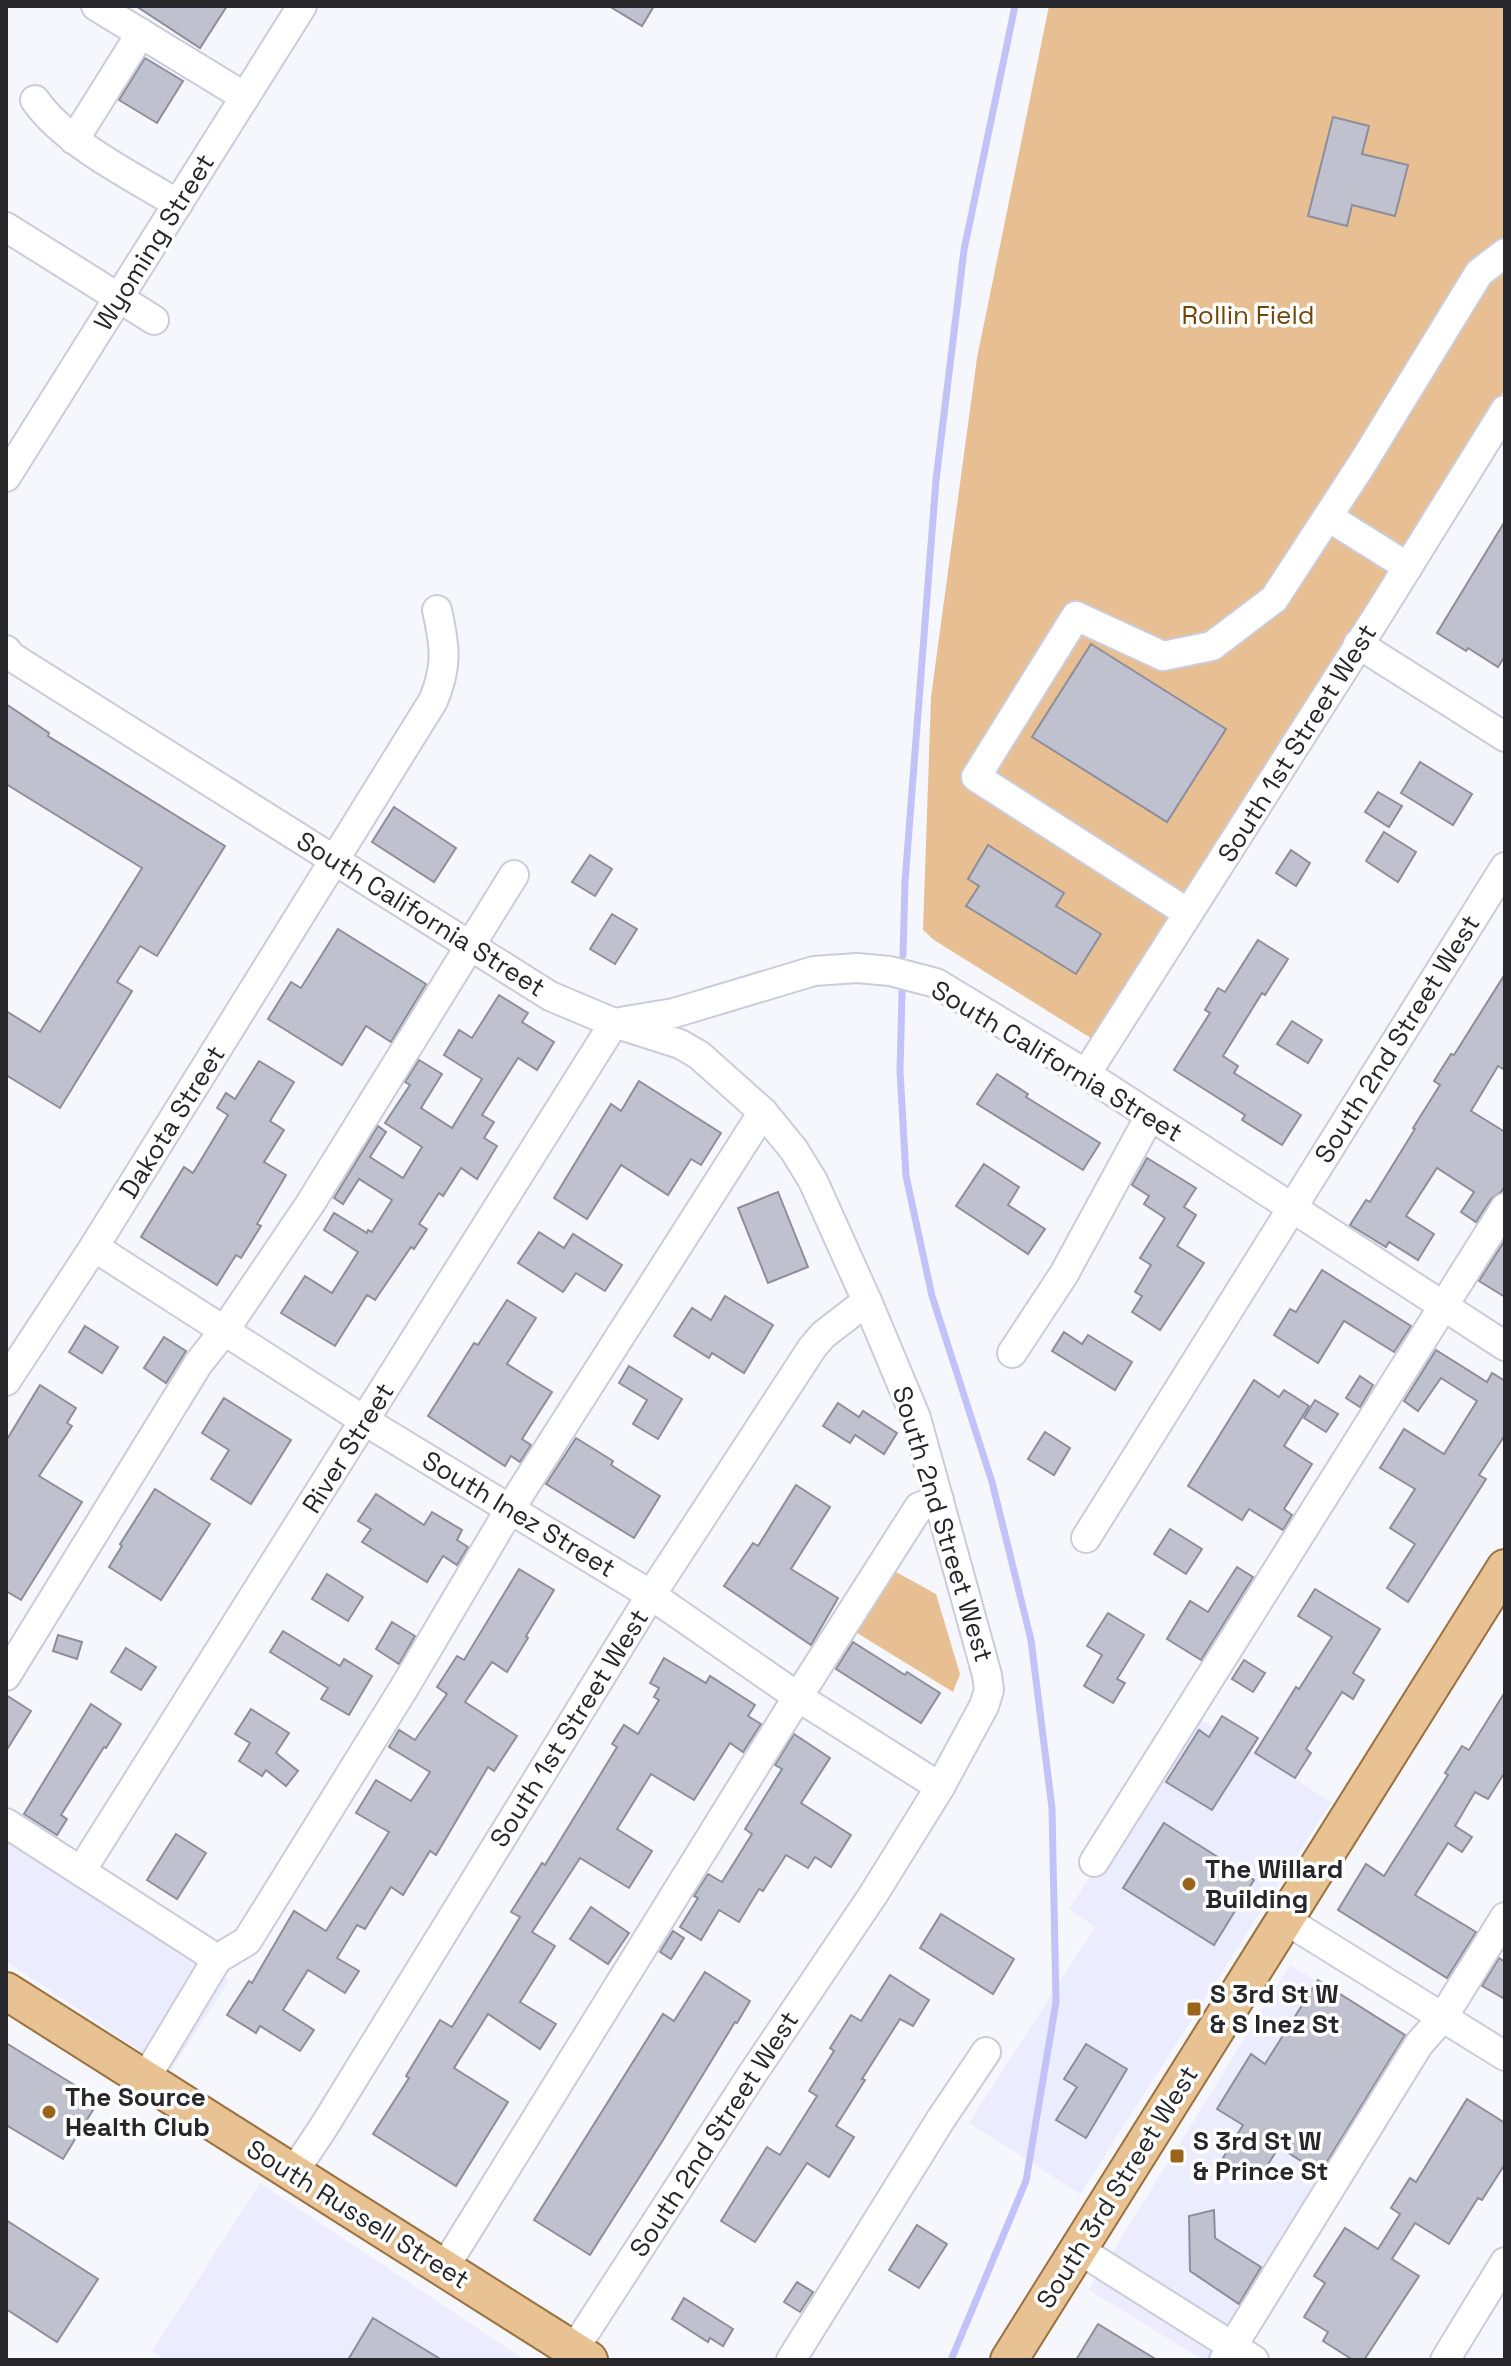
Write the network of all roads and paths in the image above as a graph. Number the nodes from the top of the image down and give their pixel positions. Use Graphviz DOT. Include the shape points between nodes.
graph roads {
  1 [pos="96,6"];
  2 [pos="302,6"];
  3 [pos="141,33"];
  4 [pos="245,97"];
  5 [pos="35,100"];
  6 [pos="74,140"];
  7 [pos="178,204"];
  8 [pos="6,227"];
  9 [pos="1505,253"];
  10 [pos="119,298"];
  11 [pos="154,320"];
  12 [pos="1505,410"];
  13 [pos="6,477"];
  14 [pos="1328,517"];
  15 [pos="1408,567"];
  16 [pos="437,610"];
  17 [pos="1358,644"];
  18 [pos="8,654"];
  19 [pos="1505,737"];
  20 [pos="334,860"];
  21 [pos="1505,867"];
  22 [pos="514,875"];
  23 [pos="1188,913"];
  24 [pos="470,946"];
  25 [pos="614,1023"];
  26 [pos="1086,1074"];
  27 [pos="763,1112"];
  28 [pos="1150,1116"];
  29 [pos="1293,1207"];
  30 [pos="1505,1208"];
  31 [pos="94,1247"];
  32 [pos="867,1301"];
  33 [pos="1442,1306"];
  34 [pos="224,1331"];
  35 [pos="1505,1346"];
  36 [pos="1012,1353"];
  37 [pos="6,1381"];
  38 [pos="365,1421"];
  39 [pos="939,1500"];
  40 [pos="510,1509"];
  41 [pos="1086,1538"];
  42 [pos="1500,1586"];
  43 [pos="651,1595"];
  44 [pos="6,1676"];
  45 [pos="798,1697"];
  46 [pos="940,1787"];
  47 [pos="6,1823"];
  48 [pos="1094,1862"];
  49 [pos="81,1871"];
  50 [pos="1505,1917"];
  51 [pos="1284,1919"];
  52 [pos="217,1959"];
  53 [pos="6,1991"];
  54 [pos="1443,2017"];
  55 [pos="986,2052"];
  56 [pos="1505,2056"];
  57 [pos="145,2079"];
  58 [pos="293,2173"];
  59 [pos="1078,2249"];
  60 [pos="1505,2262"];
  61 [pos="444,2268"];
  62 [pos="1237,2355"];
  63 [pos="576,2357"];
  64 [pos="791,2360"];
  65 [pos="1009,2360"];
  66 [pos="1445,2360"];
  1 -- 3 [label="street"];
  2 -- 4 [label="street, Wyoming Street"];
  3 -- 4 [label="street"];
  3 -- 6 [label="street"];
  4 -- 7 [label="street, Wyoming Street"];
  5 -- 6 [label="street"];
  6 -- 7 [label="street"];
  7 -- 10 [label="street, Wyoming Street"];
  8 -- 10 [label="street"];
  9 -- 14 [label="street" via="1479,273"];
  10 -- 11 [label="street"];
  10 -- 13 [label="street, Wyoming Street"];
  12 -- 15 [label="street, South 1st Street West"];
  14 -- 15 [label="street"];
  14 -- 23 [label="street" via="1274,599 1212,646 1163,656 1076,616 976,777"];
  15 -- 17 [label="street, South 1st Street West"];
  16 -- 20 [label="street, Dakota Street" via="444,643 442,679 433,701"];
  17 -- 19 [label="street"];
  17 -- 23 [label="street, South 1st Street West"];
  18 -- 20 [label="street, South California Street"];
  20 -- 24 [label="street, South California Street"];
  20 -- 31 [label="street, Dakota Street"];
  21 -- 29 [label="street, South 2nd Street West"];
  22 -- 24 [label="street"];
  23 -- 26 [label="street, South 1st Street West"];
  24 -- 25 [label="street, South California Street" via="550,996"];
  24 -- 34 [label="street" via="310,1204"];
  25 -- 26 [label="street, South California Street" via="674,1013 814,971 890,971 936,983"];
  25 -- 27 [label="street, South 2nd Street West" via="699,1055"];
  25 -- 38 [label="street, River Street"];
  26 -- 28 [label="street, South California Street"];
  27 -- 32 [label="street, South 2nd Street West" via="813,1181"];
  27 -- 40 [label="street"];
  28 -- 29 [label="street, South California Street"];
  28 -- 36 [label="street" via="1064,1274"];
  29 -- 33 [label="street, South California Street"];
  29 -- 41 [label="street, South 2nd Street West"];
  30 -- 33 [label="street"];
  31 -- 34 [label="street, South Inez Street"];
  31 -- 37 [label="street, Dakota Street"];
  32 -- 39 [label="street, South 2nd Street West" via="916,1418"];
  32 -- 43 [label="street, South 1st Street West" via="812,1348"];
  33 -- 35 [label="street, South California Street"];
  33 -- 48 [label="street"];
  34 -- 38 [label="street, South Inez Street"];
  34 -- 44 [label="street" via="198,1364"];
  38 -- 40 [label="street, South Inez Street"];
  38 -- 49 [label="street, River Street"];
  39 -- 45 [label="street" via="919,1507"];
  39 -- 46 [label="street, South 2nd Street West" via="989,1690"];
  40 -- 43 [label="street, South Inez Street"];
  40 -- 52 [label="street" via="247,1941"];
  42 -- 51 [label="main road, South 3rd Street West"];
  43 -- 45 [label="street, South Inez Street"];
  43 -- 58 [label="street, South 1st Street West"];
  45 -- 46 [label="street, South Inez Street"];
  45 -- 61 [label="street"];
  46 -- 63 [label="street, South 2nd Street West"];
  47 -- 49 [label="street"];
  49 -- 52 [label="street"];
  50 -- 54 [label="street"];
  51 -- 54 [label="street"];
  51 -- 59 [label="main road, South 3rd Street West"];
  52 -- 57 [label="street"];
  53 -- 57 [label="main road, South Russell Street"];
  54 -- 56 [label="street"];
  54 -- 62 [label="street" via="1419,2044"];
  55 -- 64 [label="street"];
  57 -- 58 [label="main road, South Russell Street"];
  58 -- 61 [label="main road, South Russell Street"];
  59 -- 62 [label="street"];
  59 -- 65 [label="main road, South 3rd Street West"];
  60 -- 66 [label="street"];
  61 -- 63 [label="main road, South Russell Street"];
}
